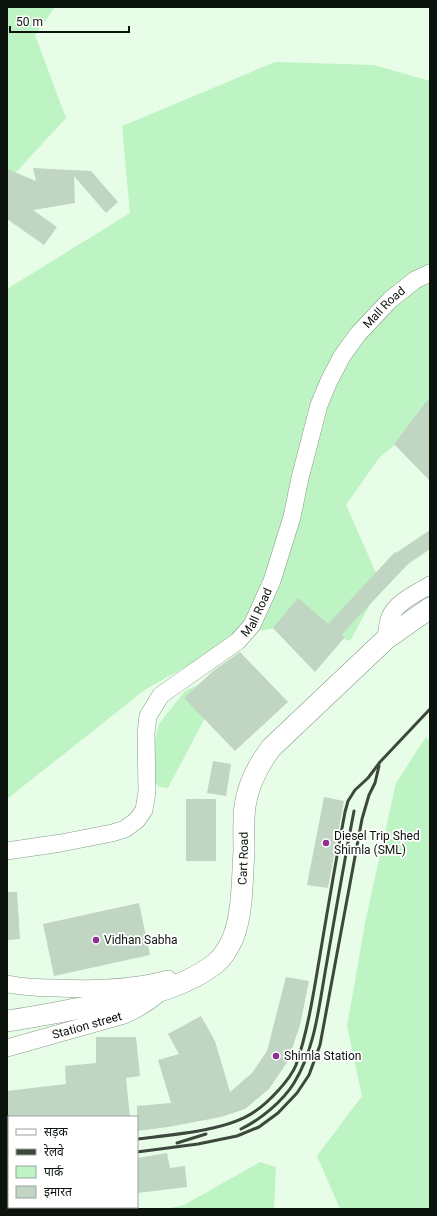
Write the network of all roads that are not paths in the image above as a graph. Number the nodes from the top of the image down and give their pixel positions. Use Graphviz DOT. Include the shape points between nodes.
graph roads {
  1 [pos="430,273"];
  2 [pos="430,585"];
  3 [pos="430,608"];
  4 [pos="386,640"];
  5 [pos="7,851"];
  6 [pos="217,962"];
  7 [pos="7,984"];
  8 [pos="161,991"];
  9 [pos="7,1021"];
  10 [pos="7,1048"];
  1 -- 5 [label="street, Mall Road" via="415,280 390,300 358,334 342,356 329,381 319,404 292,517 272,581 252,625 238,641 162,695 148,716 147,792 144,810 137,820 125,829 112,833"];
  2 -- 4 [label="street" via="395,608 389,618"];
  3 -- 4 [label="main road, Cart Road"];
  4 -- 6 [label="main road, Cart Road" via="271,748 260,763 248,790 245,807 240,908 236,928 228,947"];
  6 -- 7 [label="street" via="179,977 115,988 36,988"];
  6 -- 8 [label="main road, Cart Road" via="201,974"];
  8 -- 9 [label="main road, Cart Road" via="105,1004"];
  8 -- 10 [label="street, Station street" via="140,1008 124,1015"];
}
